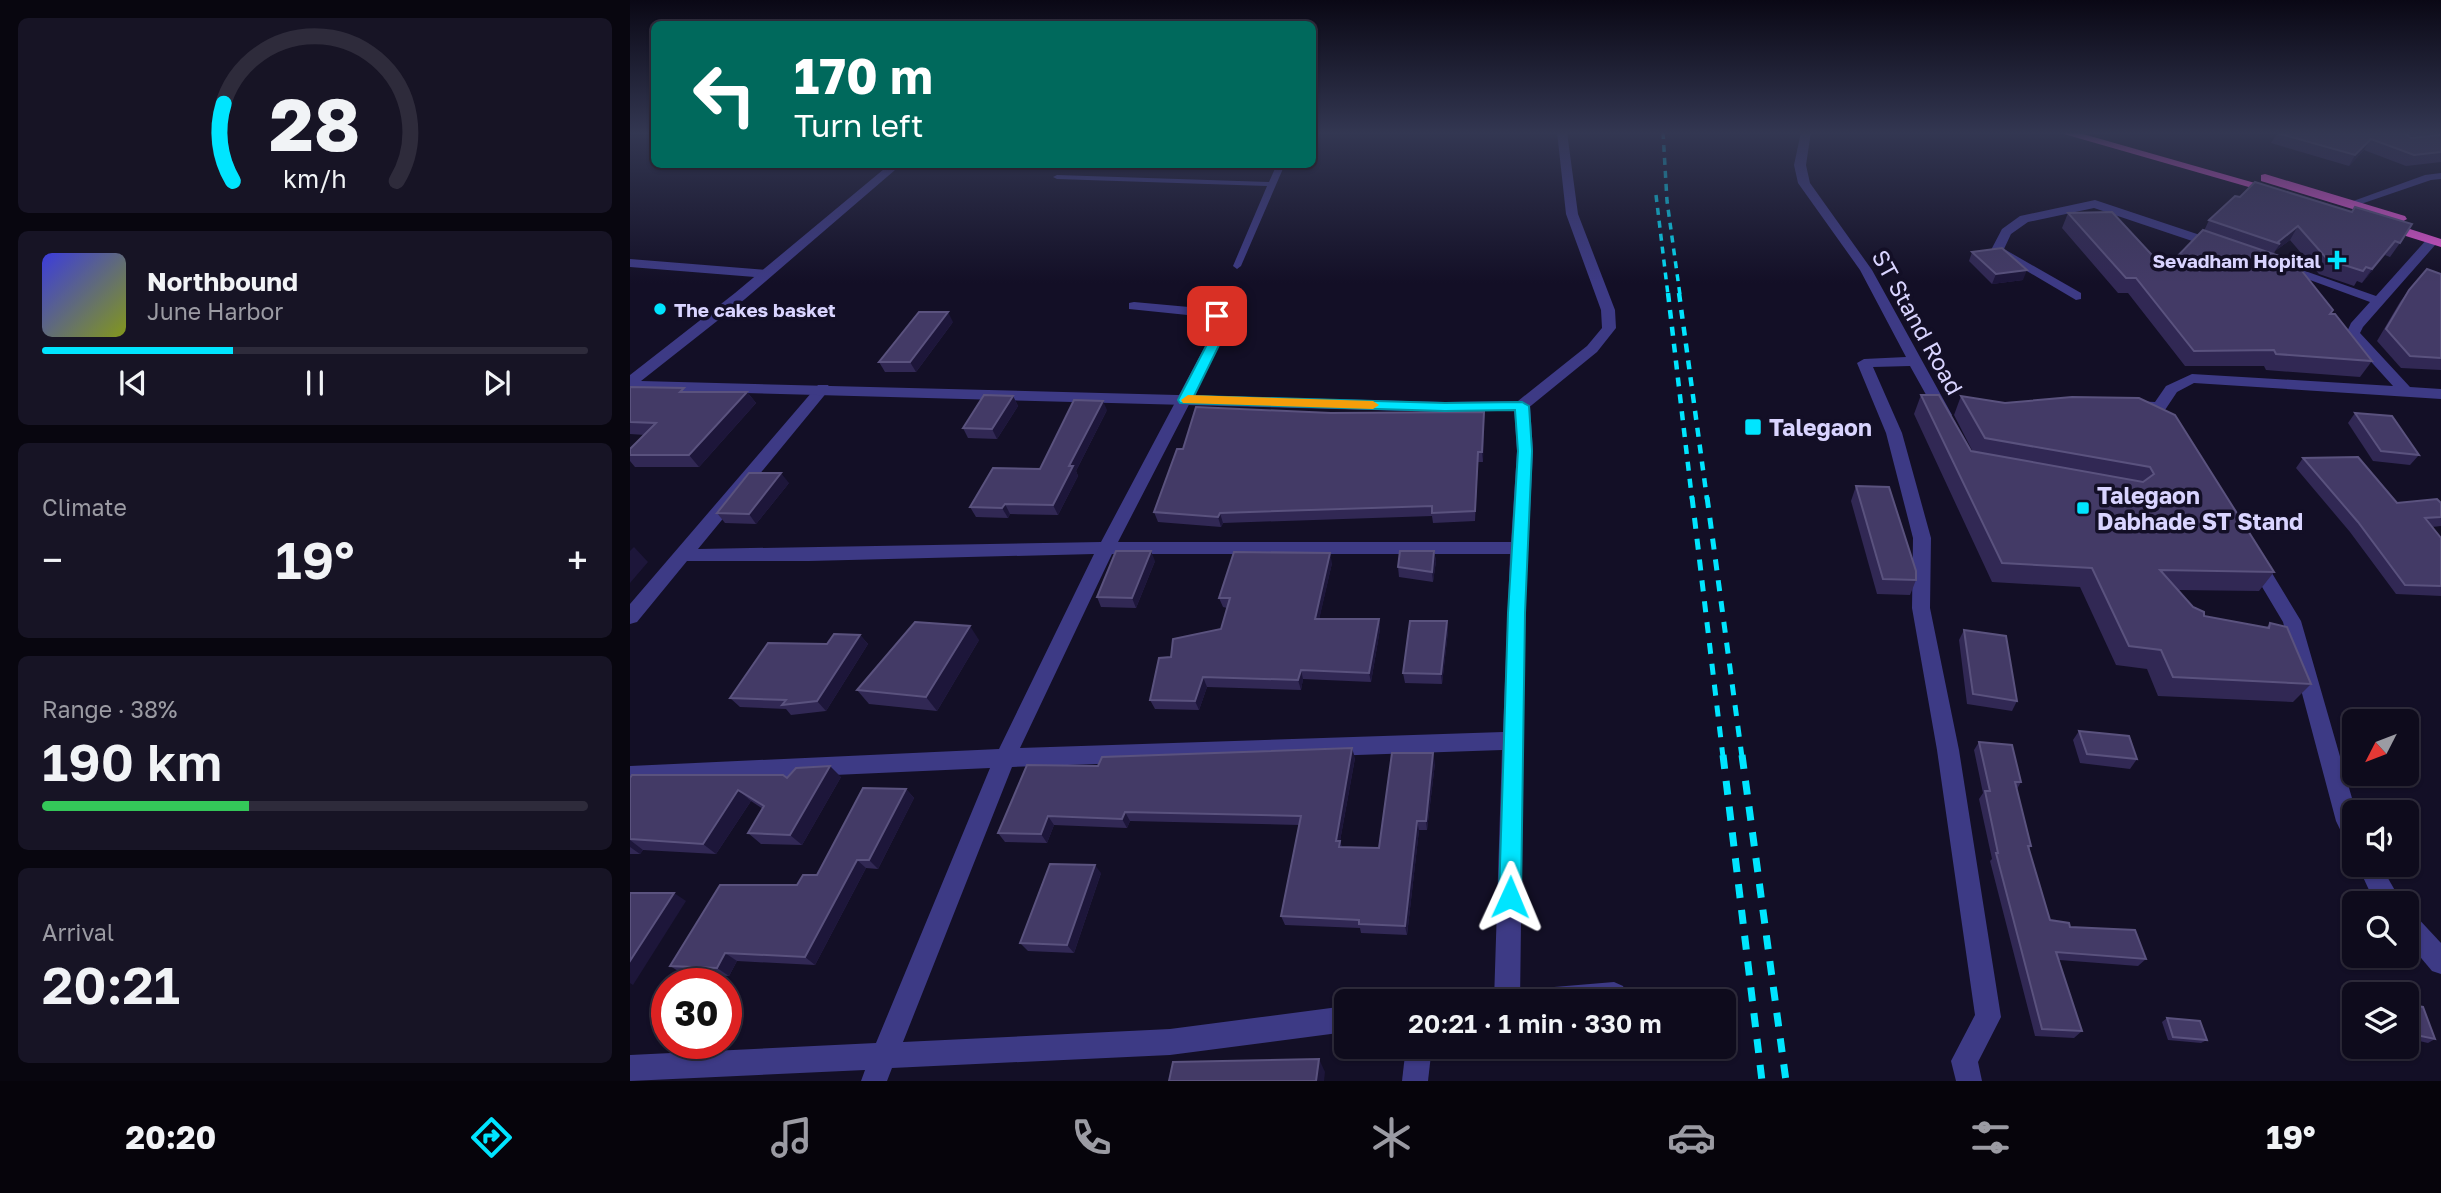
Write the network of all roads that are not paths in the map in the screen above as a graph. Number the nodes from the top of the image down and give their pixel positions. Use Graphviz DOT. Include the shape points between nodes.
graph roads {
  1 [pos="875,182"];
  2 [pos="1224,182"];
  3 [pos="1568,182"];
  4 [pos="1804,182"];
  5 [pos="2248,182"];
  6 [pos="2274,182"];
  7 [pos="2413,182"];
  8 [pos="1272,184"];
  9 [pos="2351,204"];
  10 [pos="2438,239"];
  11 [pos="2225,248"];
  12 [pos="2263,261"];
  13 [pos="630,263"];
  14 [pos="1237,266"];
  15 [pos="766,274"];
  16 [pos="2076,296"];
  17 [pos="2379,300"];
  18 [pos="1134,306"];
  19 [pos="1915,361"];
  20 [pos="630,383"];
  21 [pos="823,388"];
  22 [pos="2407,393"];
  23 [pos="2441,394"];
  24 [pos="1185,400"];
  25 [pos="1522,406"];
  26 [pos="1939,406"];
  27 [pos="2118,406"];
  28 [pos="1962,412"];
  29 [pos="1951,429"];
  30 [pos="1106,548"];
  31 [pos="1520,548"];
  32 [pos="2248,549"];
  33 [pos="684,555"];
  34 [pos="630,617"];
  35 [pos="1513,741"];
  36 [pos="1004,758"];
  37 [pos="630,775"];
  38 [pos="2342,803"];
  39 [pos="2419,937"];
  40 [pos="2441,962"];
  41 [pos="1507,989"];
  42 [pos="1334,1021"];
  43 [pos="884,1055"];
  44 [pos="1418,1059"];
  45 [pos="630,1068"];
  46 [pos="874,1081"];
  47 [pos="1415,1081"];
  48 [pos="1969,1081"];
  1 -- 15 [label="street"];
  2 -- 8 [label="lane"];
  3 -- 25 [label="street" via="1572,214 1608,310 1609,328 1592,349"];
  4 -- 19 [label="street, ST Stand Road" via="1866,270"];
  5 -- 10 [label="highway"];
  6 -- 9 [label="highway"];
  7 -- 9 [label="street"];
  8 -- 14 [label="lane"];
  9 -- 10 [label="highway"];
  10 -- 17 [label="street"];
  11 -- 16 [label="street" via="2095,204 2024,219 2006,232 1997,250"];
  12 -- 17 [label="street"];
  13 -- 15 [label="street"];
  15 -- 20 [label="street"];
  17 -- 22 [label="street" via="2353,334"];
  18 -- 24 [label="street" via="1215,306 1222,321 1220,331"];
  19 -- 26 [label="street, ST Stand Road"];
  19 -- 48 [label="street" via="1864,363 1894,433 1922,538 1921,608 1948,750 1988,1017 1964,1061"];
  20 -- 21 [label="street"];
  21 -- 24 [label="street"];
  21 -- 33 [label="street"];
  22 -- 23 [label="street"];
  22 -- 27 [label="street" via="2192,378 2171,389 2164,413"];
  24 -- 25 [label="street"];
  24 -- 30 [label="street"];
  25 -- 31 [label="street" via="1525,451"];
  26 -- 28 [label="street"];
  26 -- 29 [label="street, ST Stand Road"];
  30 -- 31 [label="street"];
  30 -- 33 [label="street"];
  30 -- 36 [label="street"];
  31 -- 35 [label="street"];
  32 -- 38 [label="street" via="2292,621"];
  33 -- 34 [label="street"];
  35 -- 36 [label="street"];
  35 -- 41 [label="street"];
  36 -- 37 [label="street"];
  36 -- 43 [label="street"];
  39 -- 40 [label="street"];
  42 -- 43 [label="street" via="1170,1042"];
  43 -- 45 [label="street"];
  43 -- 46 [label="street"];
  44 -- 47 [label="street"];
}
